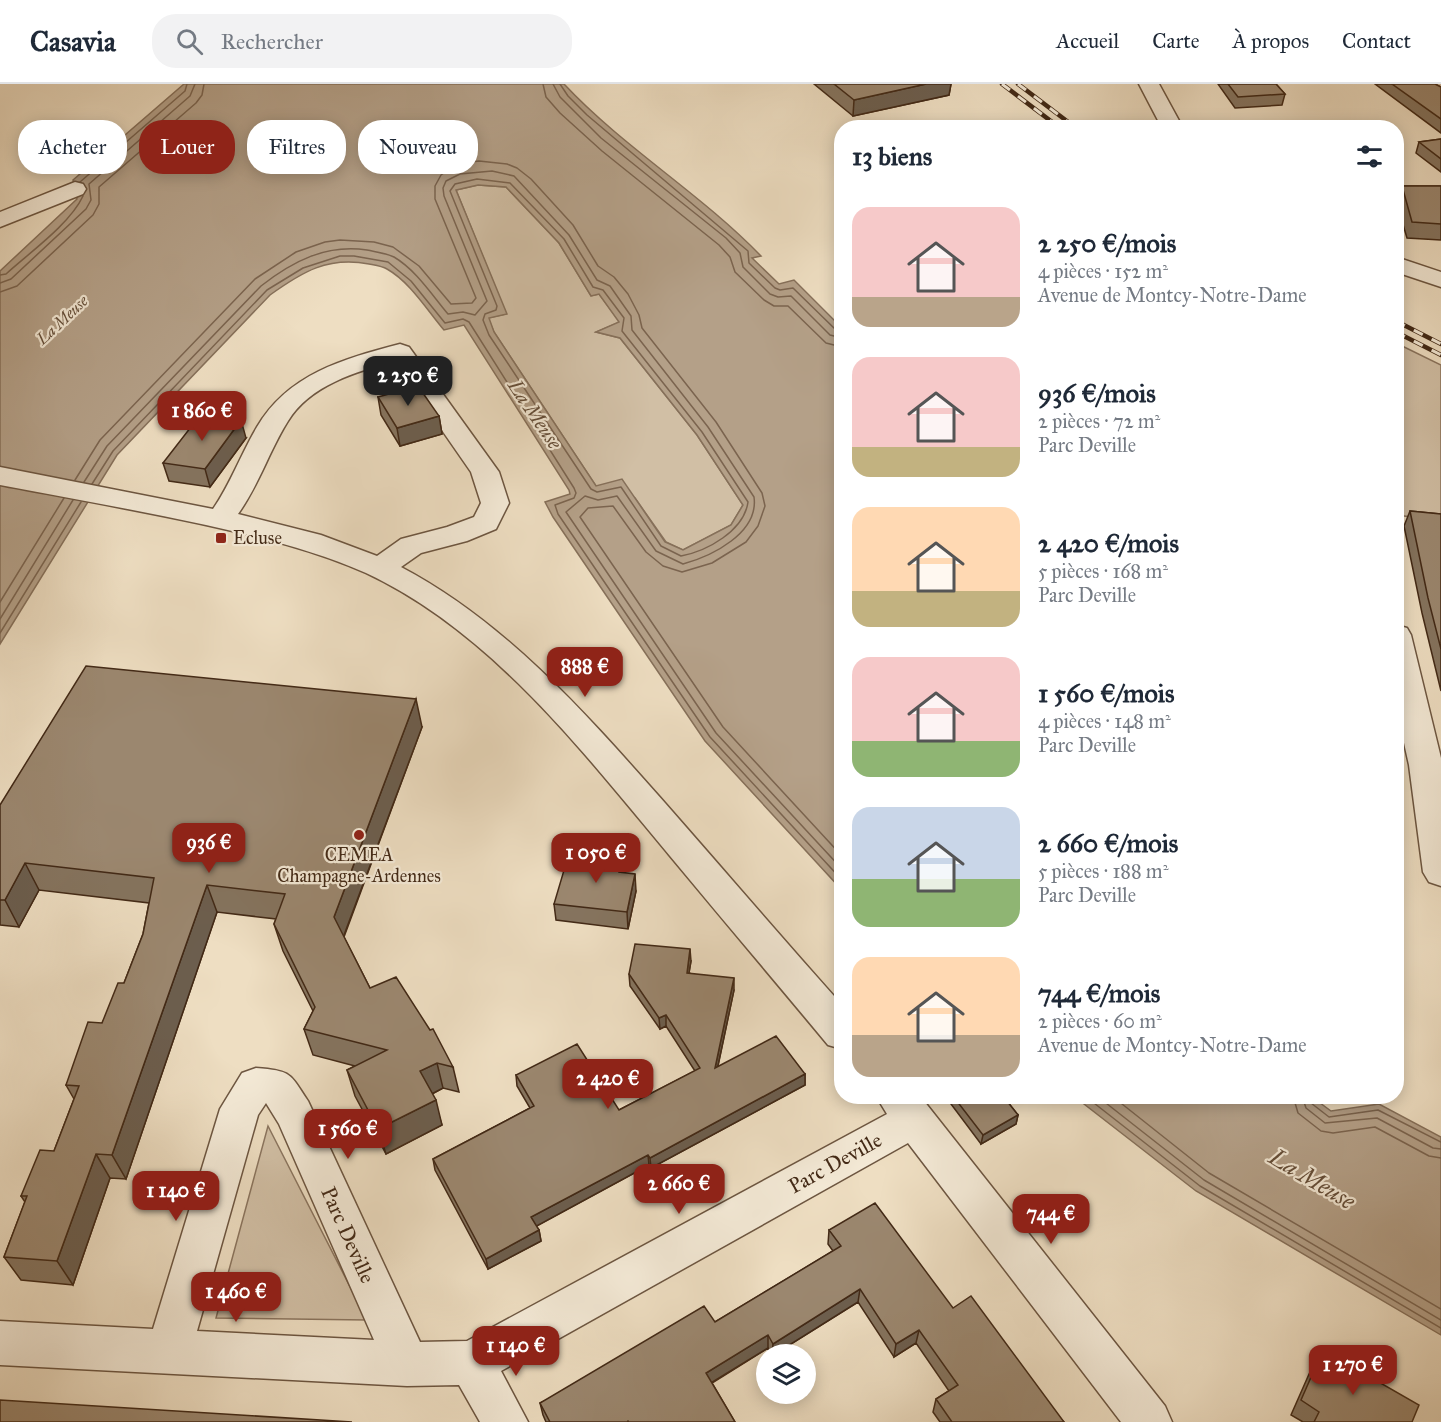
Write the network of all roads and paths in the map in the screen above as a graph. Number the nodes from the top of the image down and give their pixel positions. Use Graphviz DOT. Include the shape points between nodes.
graph roads {
  1 [pos="1149,84"];
  2 [pos="1169,120"];
  3 [pos="75,189"];
  4 [pos="3,217"];
  5 [pos="1404,267"];
  6 [pos="1441,280"];
  7 [pos="0,476"];
  8 [pos="220,519"];
  9 [pos="380,568"];
  10 [pos="1404,662"];
  11 [pos="1434,766"];
  12 [pos="1441,872"];
  13 [pos="834,1024"];
  14 [pos="906,1108"];
  15 [pos="0,1343"];
  16 [pos="169,1351"];
  17 [pos="471,1363"];
  18 [pos="407,1364"];
  19 [pos="505,1422"];
  20 [pos="1149,1422"];
  1 -- 2 [label="street"];
  3 -- 4 [label="street"];
  5 -- 6 [label="street"];
  7 -- 8 [label="street"];
  8 -- 9 [label="street" via="315,542"];
  8 -- 9 [label="street" via="240,491 274,422 293,397 322,377 400,352 485,472 495,503 486,523 411,546"];
  9 -- 13 [label="street" via="432,599 488,640 551,698"];
  10 -- 11 [label="street"];
  11 -- 12 [label="street"];
  14 -- 17 [label="street, Parc Deville"];
  14 -- 20 [label="street"];
  15 -- 16 [label="street, Parc Deville"];
  16 -- 18 [label="street, Parc Deville"];
  16 -- 18 [label="street, Parc Deville" via="240,1109 256,1085 277,1087 294,1113"];
  17 -- 18 [label="street, Parc Deville"];
  17 -- 19 [label="street"];
}
